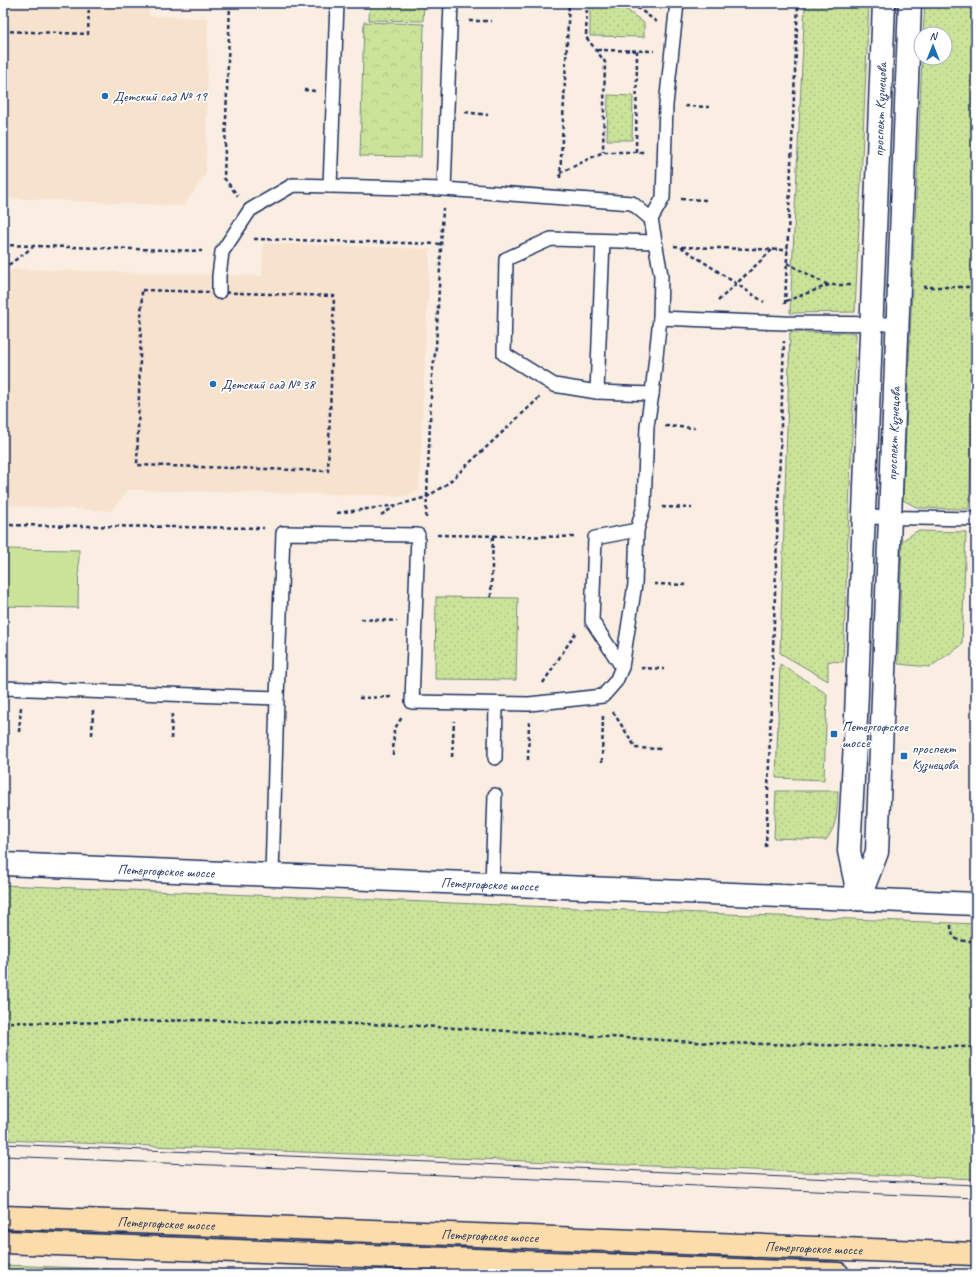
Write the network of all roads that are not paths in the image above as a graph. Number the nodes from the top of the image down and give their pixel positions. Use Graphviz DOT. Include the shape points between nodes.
graph roads {
  1 [pos="337,3"];
  2 [pos="451,3"];
  3 [pos="677,3"];
  4 [pos="884,3"];
  5 [pos="910,3"];
  6 [pos="330,186"];
  7 [pos="444,190"];
  8 [pos="651,219"];
  9 [pos="603,241"];
  10 [pos="655,242"];
  11 [pos="219,292"];
  12 [pos="660,318"];
  13 [pos="871,324"];
  14 [pos="897,324"];
  15 [pos="597,392"];
  16 [pos="652,394"];
  17 [pos="863,517"];
  18 [pos="889,517"];
  19 [pos="976,519"];
  20 [pos="637,530"];
  21 [pos="622,667"];
  22 [pos="3,688"];
  23 [pos="277,698"];
  24 [pos="496,704"];
  25 [pos="495,758"];
  26 [pos="495,795"];
  27 [pos="3,864"];
  28 [pos="272,876"];
  29 [pos="492,885"];
  30 [pos="859,899"];
  31 [pos="976,904"];
  32 [pos="3,1217"];
  33 [pos="3,1242"];
  34 [pos="976,1254"];
  35 [pos="838,1274"];
  1 -- 6 [label="lane"];
  2 -- 7 [label="lane"];
  3 -- 8 [label="lane" via="666,105 662,198"];
  4 -- 13 [label="street, проспект Кузнецова"];
  5 -- 14 [label="street, проспект Кузнецова"];
  6 -- 7 [label="lane"];
  6 -- 11 [label="lane" via="293,185 250,210 222,252"];
  7 -- 8 [label="lane" via="632,203"];
  8 -- 10 [label="lane"];
  9 -- 10 [label="lane"];
  9 -- 15 [label="lane"];
  9 -- 15 [label="lane" via="551,239 506,259 504,354 554,385"];
  10 -- 12 [label="lane" via="662,275"];
  12 -- 13 [label="lane"];
  12 -- 16 [label="lane"];
  13 -- 14 [label="lane"];
  13 -- 17 [label="street, проспект Кузнецова"];
  14 -- 18 [label="street, проспект Кузнецова"];
  15 -- 16 [label="lane"];
  16 -- 20 [label="lane" via="647,426 644,506"];
  17 -- 18 [label="lane"];
  17 -- 30 [label="street, проспект Кузнецова" via="855,742 848,851"];
  18 -- 19 [label="lane"];
  18 -- 30 [label="street, проспект Кузнецова" via="876,852"];
  20 -- 21 [label="lane" via="635,584"];
  20 -- 21 [label="lane" via="594,538 592,621"];
  21 -- 24 [label="lane" via="616,681 604,696 529,704"];
  22 -- 23 [label="lane"];
  23 -- 24 [label="lane" via="283,533 418,535 413,700"];
  23 -- 28 [label="lane"];
  24 -- 25 [label="lane"];
  26 -- 29 [label="lane"];
  27 -- 28 [label="street, Петергофское шоссе"];
  28 -- 29 [label="street, Петергофское шоссе"];
  29 -- 30 [label="street, Петергофское шоссе"];
  30 -- 31 [label="street, Петергофское шоссе"];
  32 -- 34 [label="main road, Петергофское шоссе"];
  33 -- 35 [label="main road, Петергофское шоссе"];
}
